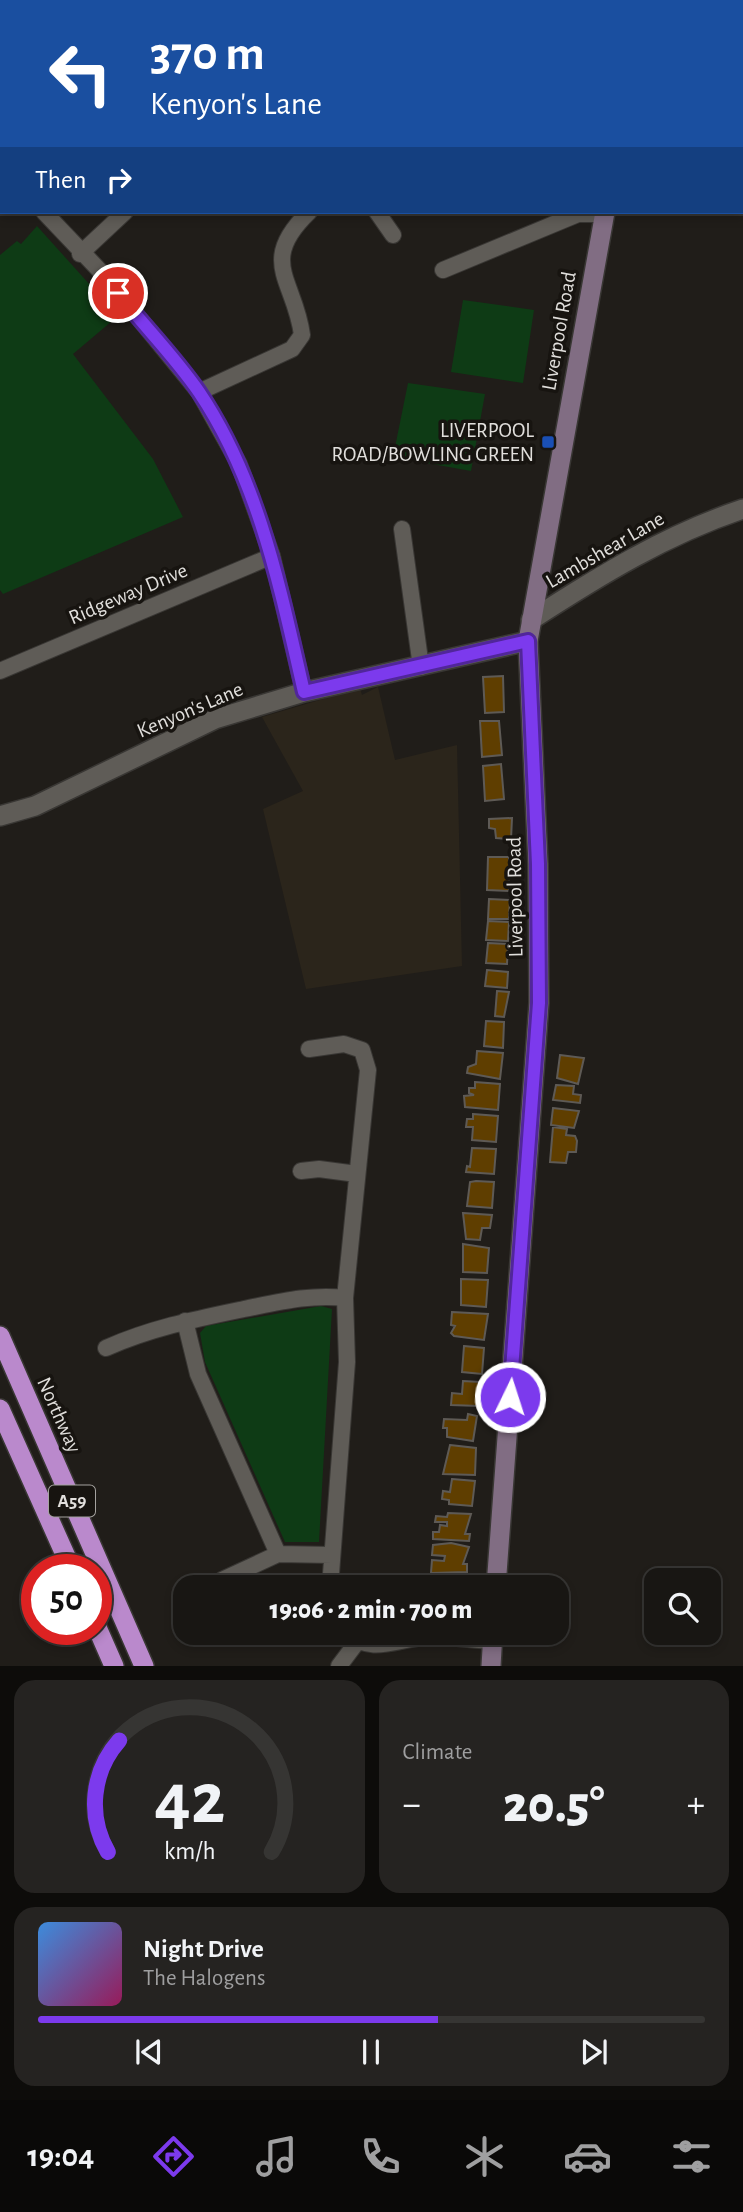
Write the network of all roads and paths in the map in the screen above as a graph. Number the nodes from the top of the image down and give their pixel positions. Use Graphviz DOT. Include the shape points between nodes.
graph roads {
  1 [pos="46,214"];
  2 [pos="123,214"];
  3 [pos="307,214"];
  4 [pos="378,214"];
  5 [pos="578,214"];
  6 [pos="604,214"];
  7 [pos="393,235"];
  8 [pos="80,254"];
  9 [pos="443,271"];
  10 [pos="199,392"];
  11 [pos="743,509"];
  12 [pos="402,529"];
  13 [pos="272,556"];
  14 [pos="531,620"];
  15 [pos="528,641"];
  16 [pos="421,667"];
  17 [pos="0,671"];
  18 [pos="304,692"];
  19 [pos="0,816"];
  20 [pos="309,1049"];
  21 [pos="300,1171"];
  22 [pos="357,1174"];
  23 [pos="345,1298"];
  24 [pos="185,1321"];
  25 [pos="0,1336"];
  26 [pos="106,1348"];
  27 [pos="0,1409"];
  28 [pos="278,1553"];
  29 [pos="65,1554"];
  30 [pos="332,1555"];
  31 [pos="232,1575"];
  32 [pos="331,1575"];
  33 [pos="497,1575"];
  34 [pos="105,1645"];
  35 [pos="348,1645"];
  36 [pos="492,1645"];
  37 [pos="114,1666"];
  38 [pos="144,1666"];
  39 [pos="339,1666"];
  40 [pos="491,1666"];
  1 -- 8 [label="street"];
  2 -- 8 [label="street"];
  3 -- 10 [label="street" via="293,227 282,251 281,274 299,315 302,335 292,349"];
  4 -- 7 [label="street"];
  5 -- 9 [label="street"];
  6 -- 14 [label="main road, Liverpool Road"];
  8 -- 10 [label="street" via="102,274"];
  10 -- 13 [label="street" via="239,464"];
  11 -- 14 [label="street, Lambshear Lane" via="639,553"];
  12 -- 16 [label="street" via="413,550"];
  13 -- 17 [label="street, Ridgeway Drive"];
  13 -- 18 [label="street"];
  14 -- 15 [label="main road, Liverpool Road"];
  15 -- 16 [label="street, Kenyon's Lane"];
  15 -- 33 [label="main road, Liverpool Road" via="539,1003"];
  16 -- 18 [label="street, Kenyon's Lane"];
  18 -- 19 [label="street, Kenyon's Lane" via="215,719 35,806"];
  20 -- 22 [label="street" via="344,1044 362,1051 368,1070"];
  21 -- 22 [label="street"];
  22 -- 23 [label="street"];
  23 -- 24 [label="street" via="314,1295"];
  23 -- 30 [label="street" via="347,1362"];
  24 -- 26 [label="street" via="144,1331"];
  24 -- 28 [label="street" via="198,1374"];
  25 -- 38 [label="highway, Northway / A59"];
  27 -- 29 [label="highway, A59"];
  28 -- 30 [label="street"];
  28 -- 31 [label="street"];
  30 -- 32 [label="street"];
  34 -- 37 [label="highway"];
  35 -- 39 [label="street"];
  36 -- 40 [label="main road"];
}
